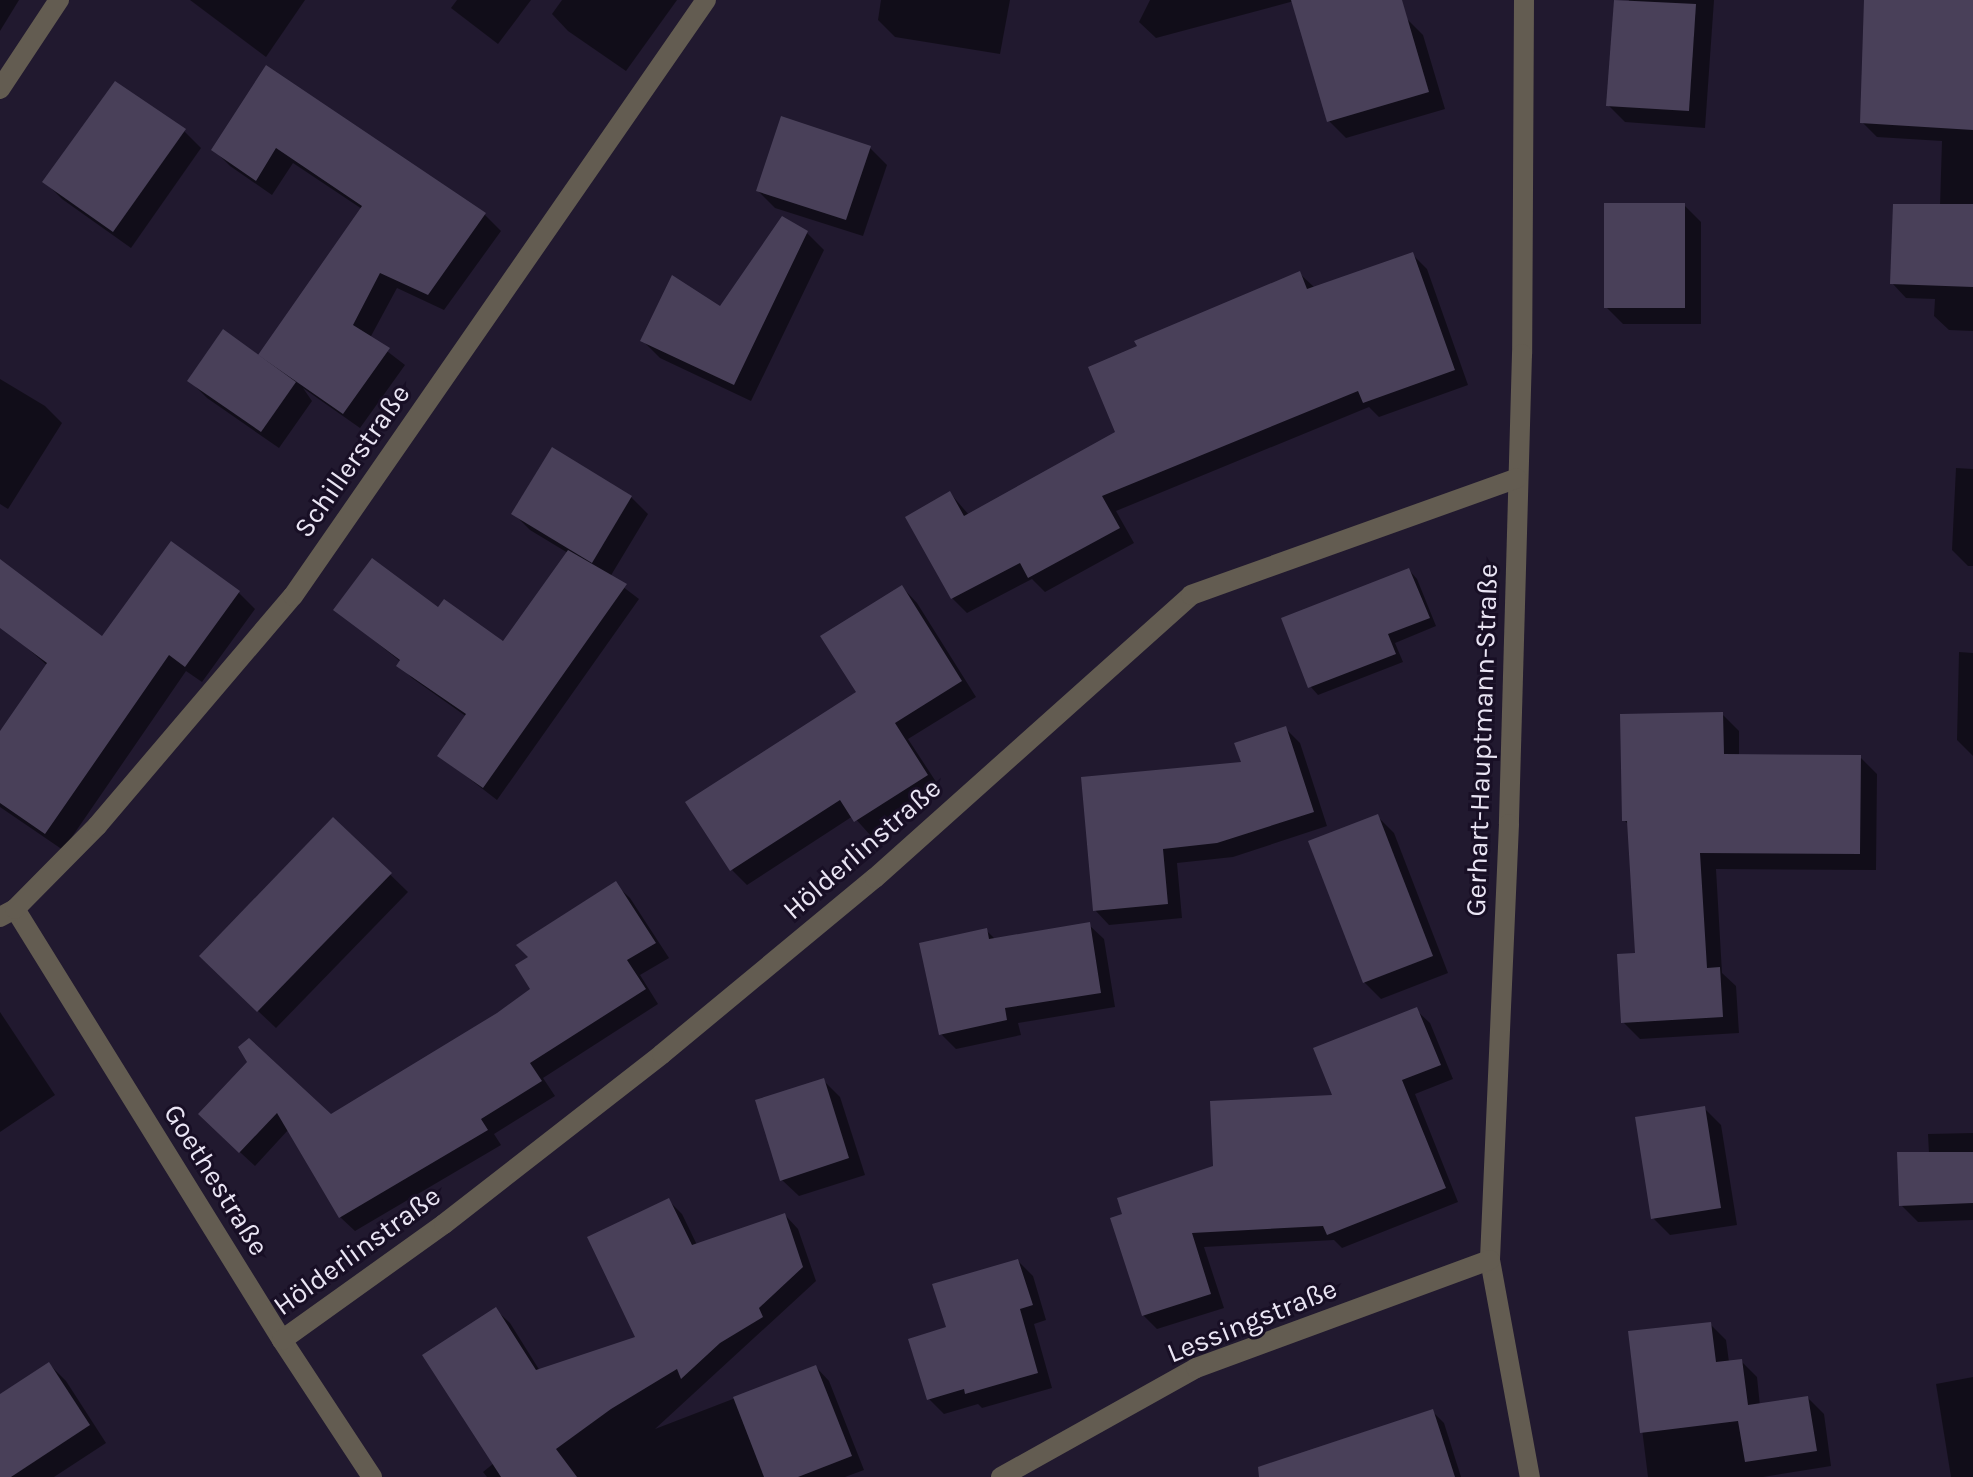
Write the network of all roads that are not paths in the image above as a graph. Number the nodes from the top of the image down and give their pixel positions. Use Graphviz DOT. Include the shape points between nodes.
graph roads {
  1 [pos="59,0"];
  2 [pos="706,0"];
  3 [pos="1524,0"];
  4 [pos="0,89"];
  5 [pos="1517,478"];
  6 [pos="8,913"];
  7 [pos="1490,1260"];
  8 [pos="282,1340"];
  9 [pos="372,1477"];
  10 [pos="1001,1477"];
  11 [pos="1530,1477"];
  1 -- 4 [label="street"];
  2 -- 6 [label="street, Schillerstraße" via="293,596 97,826"];
  3 -- 5 [label="street, Gerhart-Hauptmann-Straße"];
  5 -- 7 [label="street, Gerhart-Hauptmann-Straße"];
  5 -- 8 [label="street, Hölderlinstraße" via="1191,595 875,878 662,1054 444,1224"];
  6 -- 8 [label="street, Goethestraße"];
  7 -- 10 [label="street, Lessingstraße" via="1196,1368"];
  7 -- 11 [label="street, Gerhart-Hauptmann-Straße"];
  8 -- 9 [label="street, Goethestraße"];
}
